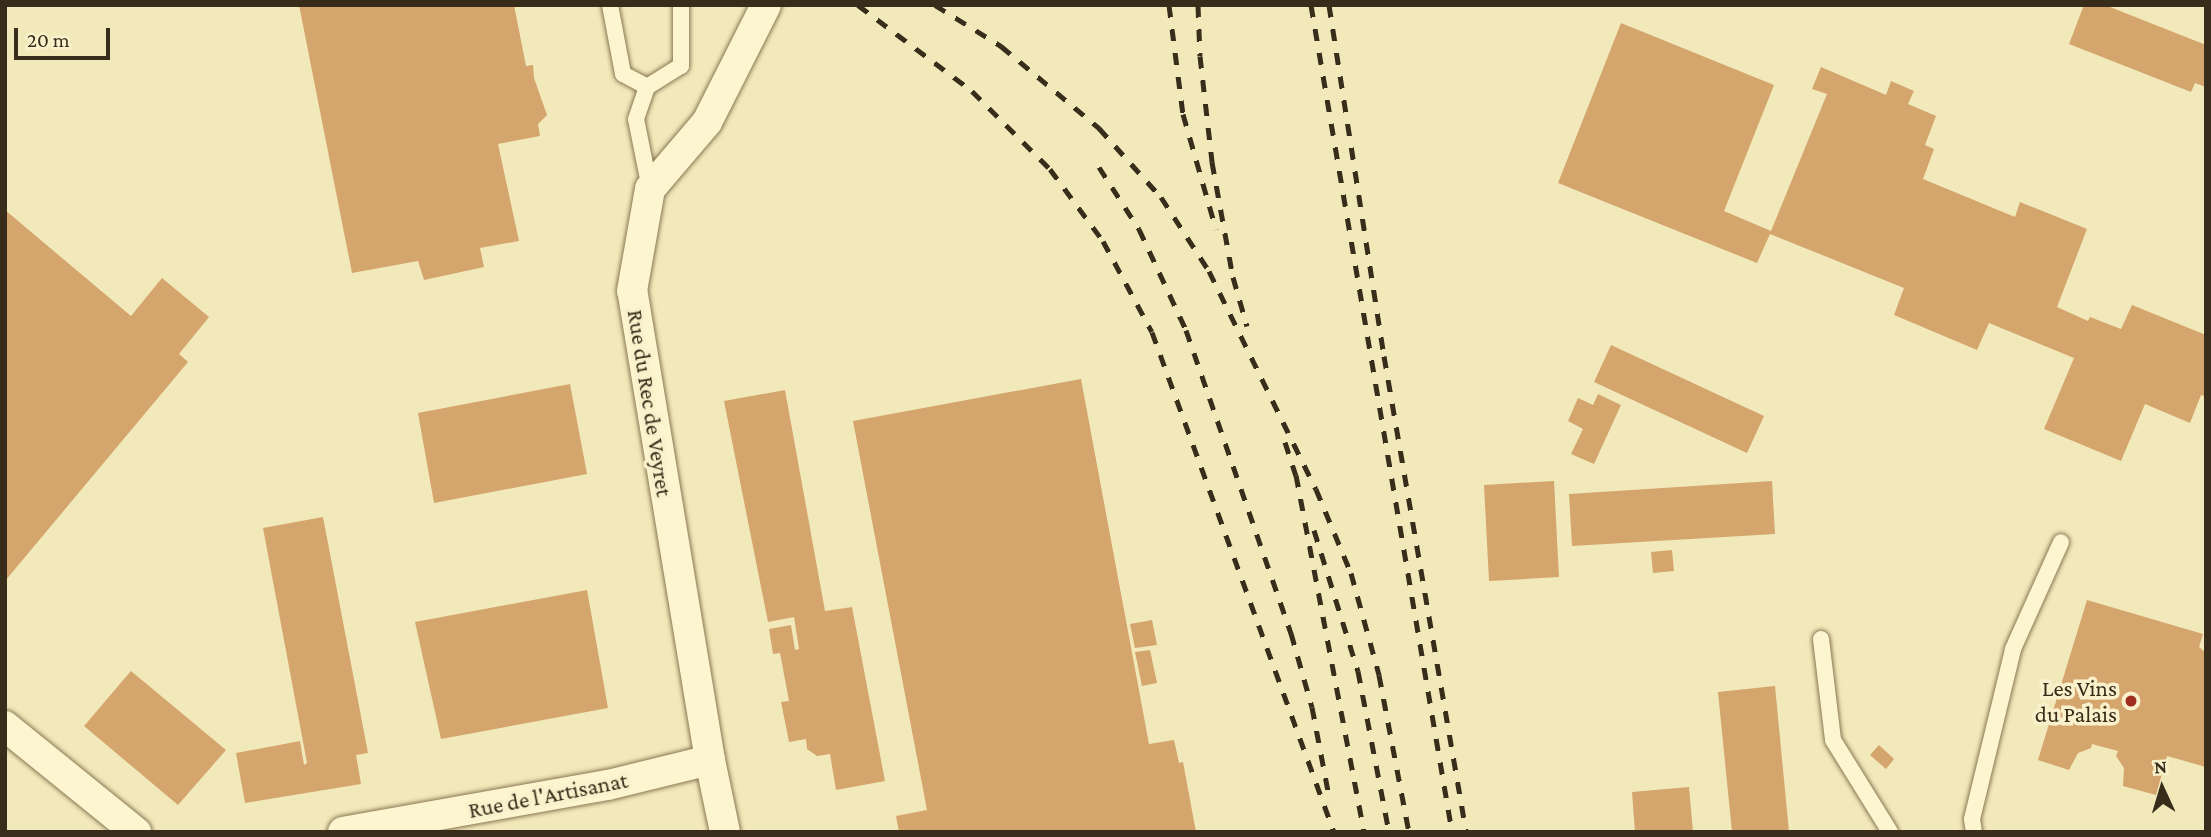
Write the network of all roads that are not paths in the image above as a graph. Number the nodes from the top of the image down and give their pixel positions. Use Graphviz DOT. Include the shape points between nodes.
graph roads {
  1 [pos="610,5"];
  2 [pos="681,5"];
  3 [pos="766,5"];
  4 [pos="647,87"];
  5 [pos="650,189"];
  6 [pos="2061,542"];
  7 [pos="1821,639"];
  8 [pos="5,726"];
  9 [pos="710,760"];
  10 [pos="136,832"];
  11 [pos="343,832"];
  12 [pos="726,832"];
  13 [pos="1890,832"];
  14 [pos="1974,832"];
  1 -- 4 [label="lane" via="624,74"];
  2 -- 4 [label="lane" via="681,66"];
  3 -- 5 [label="street" via="708,122"];
  4 -- 5 [label="lane" via="636,119"];
  5 -- 9 [label="street, Rue du Rec de Veyret" via="632,291"];
  6 -- 14 [label="lane" via="2012,649 1972,819"];
  7 -- 13 [label="lane" via="1833,740"];
  8 -- 10 [label="street"];
  9 -- 11 [label="street, Rue de l'Artisanat" via="608,785"];
  9 -- 12 [label="street, Rue du Rec de Veyret"];
}
